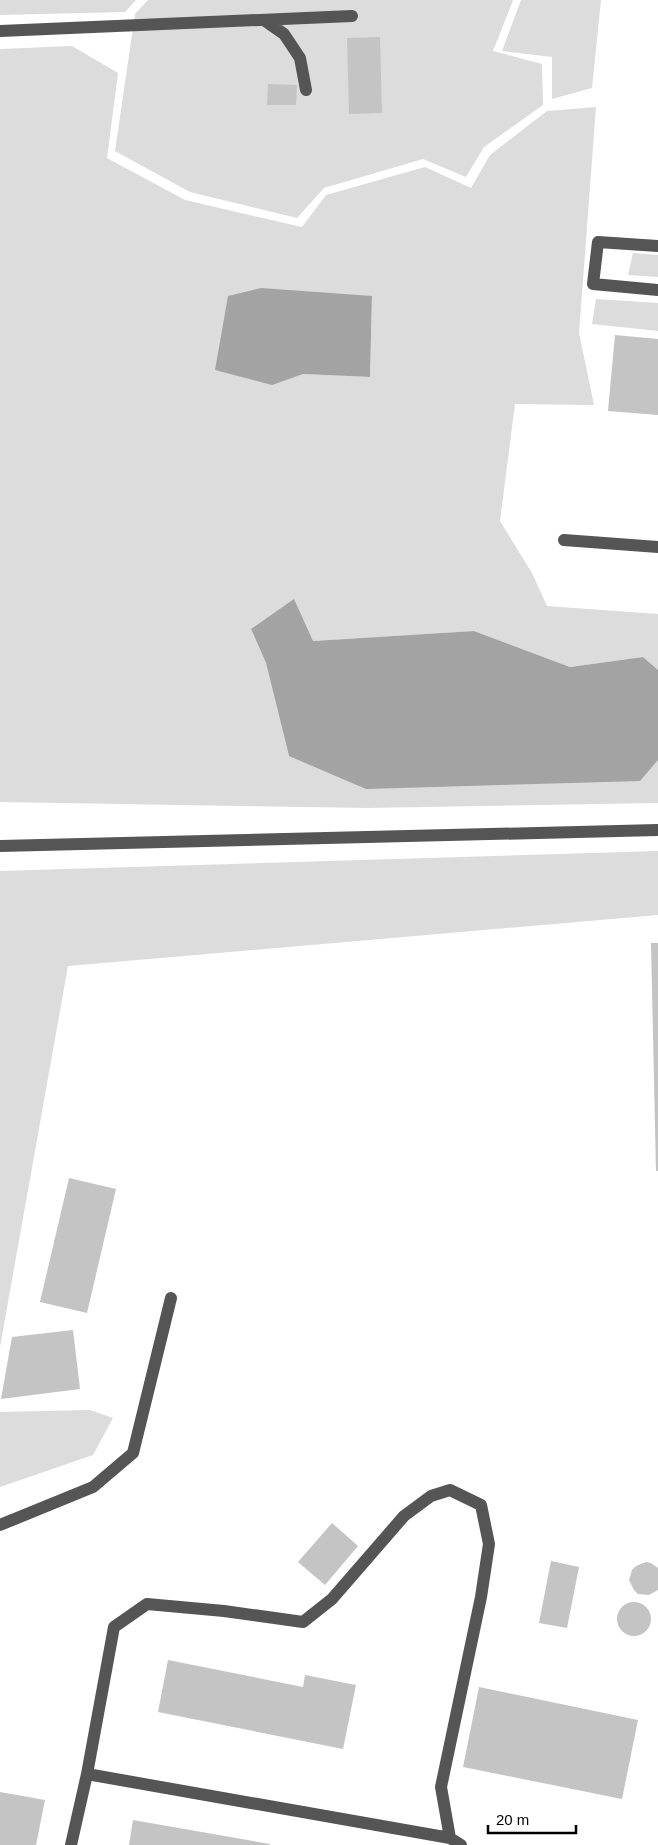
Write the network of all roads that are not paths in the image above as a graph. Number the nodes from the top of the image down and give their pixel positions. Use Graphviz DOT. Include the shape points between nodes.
graph roads {
  1 [pos="352,16"];
  2 [pos="264,20"];
  3 [pos="0,31"];
  4 [pos="306,90"];
  5 [pos="658,242"];
  6 [pos="658,246"];
  7 [pos="658,290"];
  8 [pos="564,540"];
  9 [pos="658,547"];
  10 [pos="658,830"];
  11 [pos="0,846"];
  12 [pos="171,1298"];
  13 [pos="0,1525"];
  14 [pos="87,1774"];
  15 [pos="455,1841"];
  16 [pos="71,1845"];
  1 -- 2 [label="street"];
  2 -- 3 [label="street"];
  2 -- 4 [label="street" via="284,34 300,58"];
  5 -- 6 [label="street"];
  6 -- 7 [label="street" via="598,242 593,284"];
  8 -- 9 [label="street"];
  10 -- 11 [label="street"];
  12 -- 13 [label="street" via="133,1453 93,1487"];
  14 -- 15 [label="street"];
  14 -- 15 [label="street" via="114,1627 147,1604 303,1622 332,1599 404,1516 431,1496 450,1490 481,1505 489,1544 481,1597 440,1787"];
  14 -- 16 [label="street"];
}
